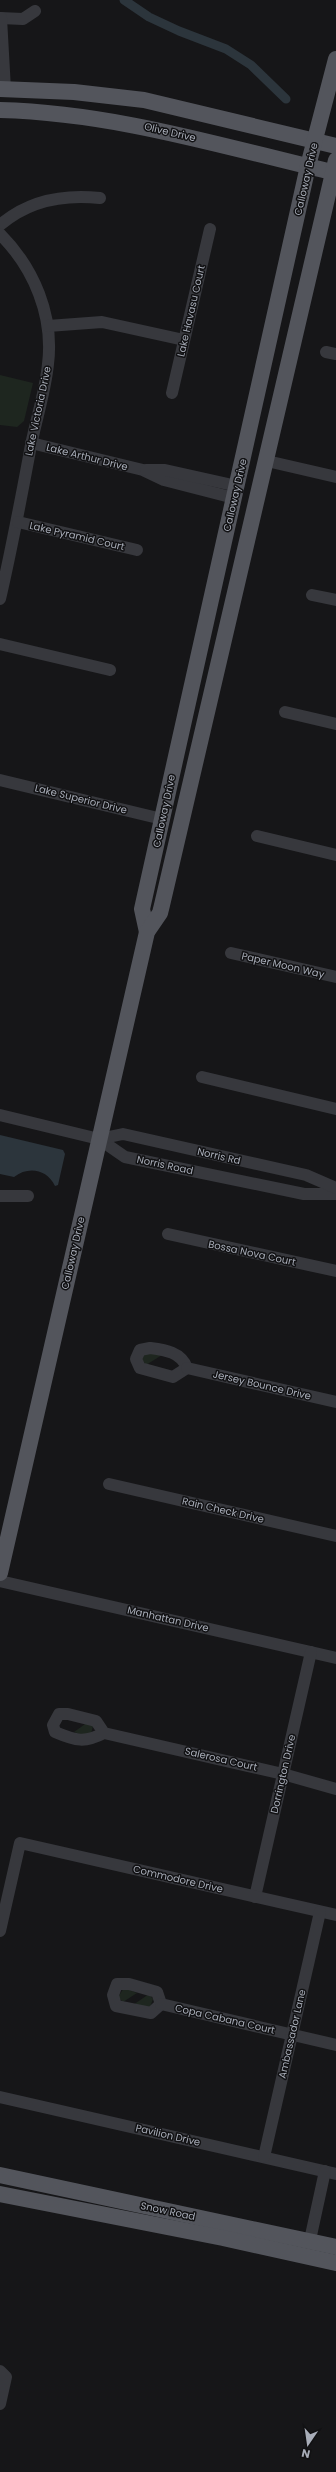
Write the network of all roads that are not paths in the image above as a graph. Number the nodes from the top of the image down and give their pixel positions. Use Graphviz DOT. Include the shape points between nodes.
graph roads {
  1 [pos="35,11"];
  2 [pos="1,18"];
  3 [pos="336,59"];
  4 [pos="2,91"];
  5 [pos="0,110"];
  6 [pos="315,140"];
  7 [pos="336,146"];
  8 [pos="308,166"];
  9 [pos="335,168"];
  10 [pos="100,198"];
  11 [pos="0,225"];
  12 [pos="210,229"];
  13 [pos="0,234"];
  14 [pos="48,326"];
  15 [pos="184,340"];
  16 [pos="261,380"];
  17 [pos="172,392"];
  18 [pos="32,443"];
  19 [pos="267,460"];
  20 [pos="336,477"];
  21 [pos="236,492"];
  22 [pos="18,522"];
  23 [pos="137,550"];
  24 [pos="236,588"];
  25 [pos="312,595"];
  26 [pos="0,599"];
  27 [pos="336,600"];
  28 [pos="0,644"];
  29 [pos="110,670"];
  30 [pos="286,712"];
  31 [pos="336,724"];
  32 [pos="0,780"];
  33 [pos="162,819"];
  34 [pos="257,836"];
  35 [pos="336,854"];
  36 [pos="162,905"];
  37 [pos="147,932"];
  38 [pos="231,953"];
  39 [pos="336,978"];
  40 [pos="202,1077"];
  41 [pos="336,1109"];
  42 [pos="0,1115"];
  43 [pos="99,1139"];
  44 [pos="336,1188"];
  45 [pos="336,1194"];
  46 [pos="0,1196"];
  47 [pos="28,1196"];
  48 [pos="168,1234"];
  49 [pos="336,1271"];
  50 [pos="187,1368"];
  51 [pos="336,1402"];
  52 [pos="109,1484"];
  53 [pos="336,1536"];
  54 [pos="0,1574"];
  55 [pos="0,1581"];
  56 [pos="311,1652"];
  57 [pos="336,1658"];
  58 [pos="104,1733"];
  59 [pos="283,1774"];
  60 [pos="336,1789"];
  61 [pos="255,1897"];
  62 [pos="320,1912"];
  63 [pos="336,1915"];
  64 [pos="0,1931"];
  65 [pos="161,2004"];
  66 [pos="292,2034"];
  67 [pos="336,2045"];
  68 [pos="0,2097"];
  69 [pos="264,2157"];
  70 [pos="330,2172"];
  71 [pos="0,2175"];
  72 [pos="0,2186"];
  73 [pos="0,2194"];
  74 [pos="91,2195"];
  75 [pos="223,2238"];
  76 [pos="310,2240"];
  77 [pos="336,2247"];
  78 [pos="336,2263"];
  79 [pos="0,2371"];
  80 [pos="0,2404"];
  1 -- 2 [label="street" via="23,19"];
  2 -- 4 [label="street"];
  3 -- 6 [label="main road, Calloway Drive"];
  4 -- 6 [label="main road" via="74,92 144,100"];
  5 -- 8 [label="main road, Olive Drive" via="71,114 139,125"];
  6 -- 7 [label="main road"];
  6 -- 8 [label="main road, Calloway Drive"];
  8 -- 9 [label="main road, Olive Drive"];
  8 -- 16 [label="main road, Calloway Drive"];
  9 -- 19 [label="main road, Calloway Drive"];
  10 -- 11 [label="street" via="81,196 48,200 20,211"];
  12 -- 15 [label="street, Lake Havasu Court"];
  13 -- 14 [label="street, Lake Victoria Drive" via="29,272 42,301"];
  14 -- 15 [label="street" via="102,322"];
  14 -- 18 [label="street, Lake Victoria Drive" via="48,363"];
  15 -- 17 [label="street, Lake Havasu Court"];
  16 -- 19 [label="main road" via="267,397 258,452"];
  16 -- 21 [label="main road, Calloway Drive"];
  18 -- 21 [label="street, Lake Arthur Drive" via="143,470 165,470"];
  18 -- 22 [label="street, Lake Victoria Drive"];
  19 -- 20 [label="street"];
  19 -- 24 [label="main road, Calloway Drive"];
  21 -- 24 [label="main road" via="243,506 231,568"];
  21 -- 33 [label="main road, Calloway Drive"];
  22 -- 23 [label="street, Lake Pyramid Court"];
  22 -- 26 [label="street, Lake Victoria Drive"];
  24 -- 36 [label="main road, Calloway Drive"];
  25 -- 27 [label="street"];
  28 -- 29 [label="street"];
  30 -- 31 [label="street"];
  32 -- 33 [label="street, Lake Superior Drive"];
  33 -- 36 [label="main road" via="167,834 156,888"];
  33 -- 37 [label="main road, Calloway Drive" via="142,909"];
  34 -- 35 [label="street"];
  36 -- 37 [label="main road, Calloway Drive" via="160,913"];
  37 -- 43 [label="main road, Calloway Drive"];
  38 -- 39 [label="street, Paper Moon Way"];
  40 -- 41 [label="street"];
  42 -- 43 [label="street, Norris Road"];
  43 -- 44 [label="street, Norris Rd" via="123,1134 306,1175"];
  43 -- 45 [label="street, Norris Road" via="125,1157 304,1194"];
  43 -- 54 [label="main road, Calloway Drive"];
  46 -- 47 [label="street"];
  48 -- 49 [label="street, Bossa Nova Court"];
  50 -- 51 [label="street, Jersey Bounce Drive"];
  52 -- 53 [label="street, Rain Check Drive"];
  55 -- 56 [label="street, Manhattan Drive"];
  56 -- 57 [label="street, Manhattan Drive"];
  56 -- 59 [label="street, Dorrington Drive"];
  58 -- 59 [label="street, Salerosa Court"];
  59 -- 60 [label="street, Salerosa Court"];
  59 -- 61 [label="street, Dorrington Drive"];
  61 -- 62 [label="street, Commodore Drive"];
  61 -- 64 [label="street, Commodore Drive" via="20,1843"];
  62 -- 63 [label="street, Commodore Drive"];
  62 -- 66 [label="street, Ambassador Lane"];
  65 -- 66 [label="street, Copa Cabana Court"];
  66 -- 67 [label="street, Copa Cabana Court"];
  66 -- 69 [label="street, Ambassador Lane"];
  68 -- 69 [label="street, Pavilion Drive"];
  69 -- 70 [label="street, Pavilion Drive"];
  70 -- 76 [label="street"];
  71 -- 74 [label="main road, Snow Road"];
  72 -- 74 [label="main road" via="77,2200"];
  73 -- 75 [label="main road, Snow Road"];
  74 -- 76 [label="main road, Snow Road"];
  75 -- 76 [label="main road" via="235,2236 296,2249 303,2247"];
  75 -- 78 [label="main road, Snow Road"];
  76 -- 77 [label="main road, Snow Road"];
  79 -- 80 [label="street" via="6,2377"];
}
